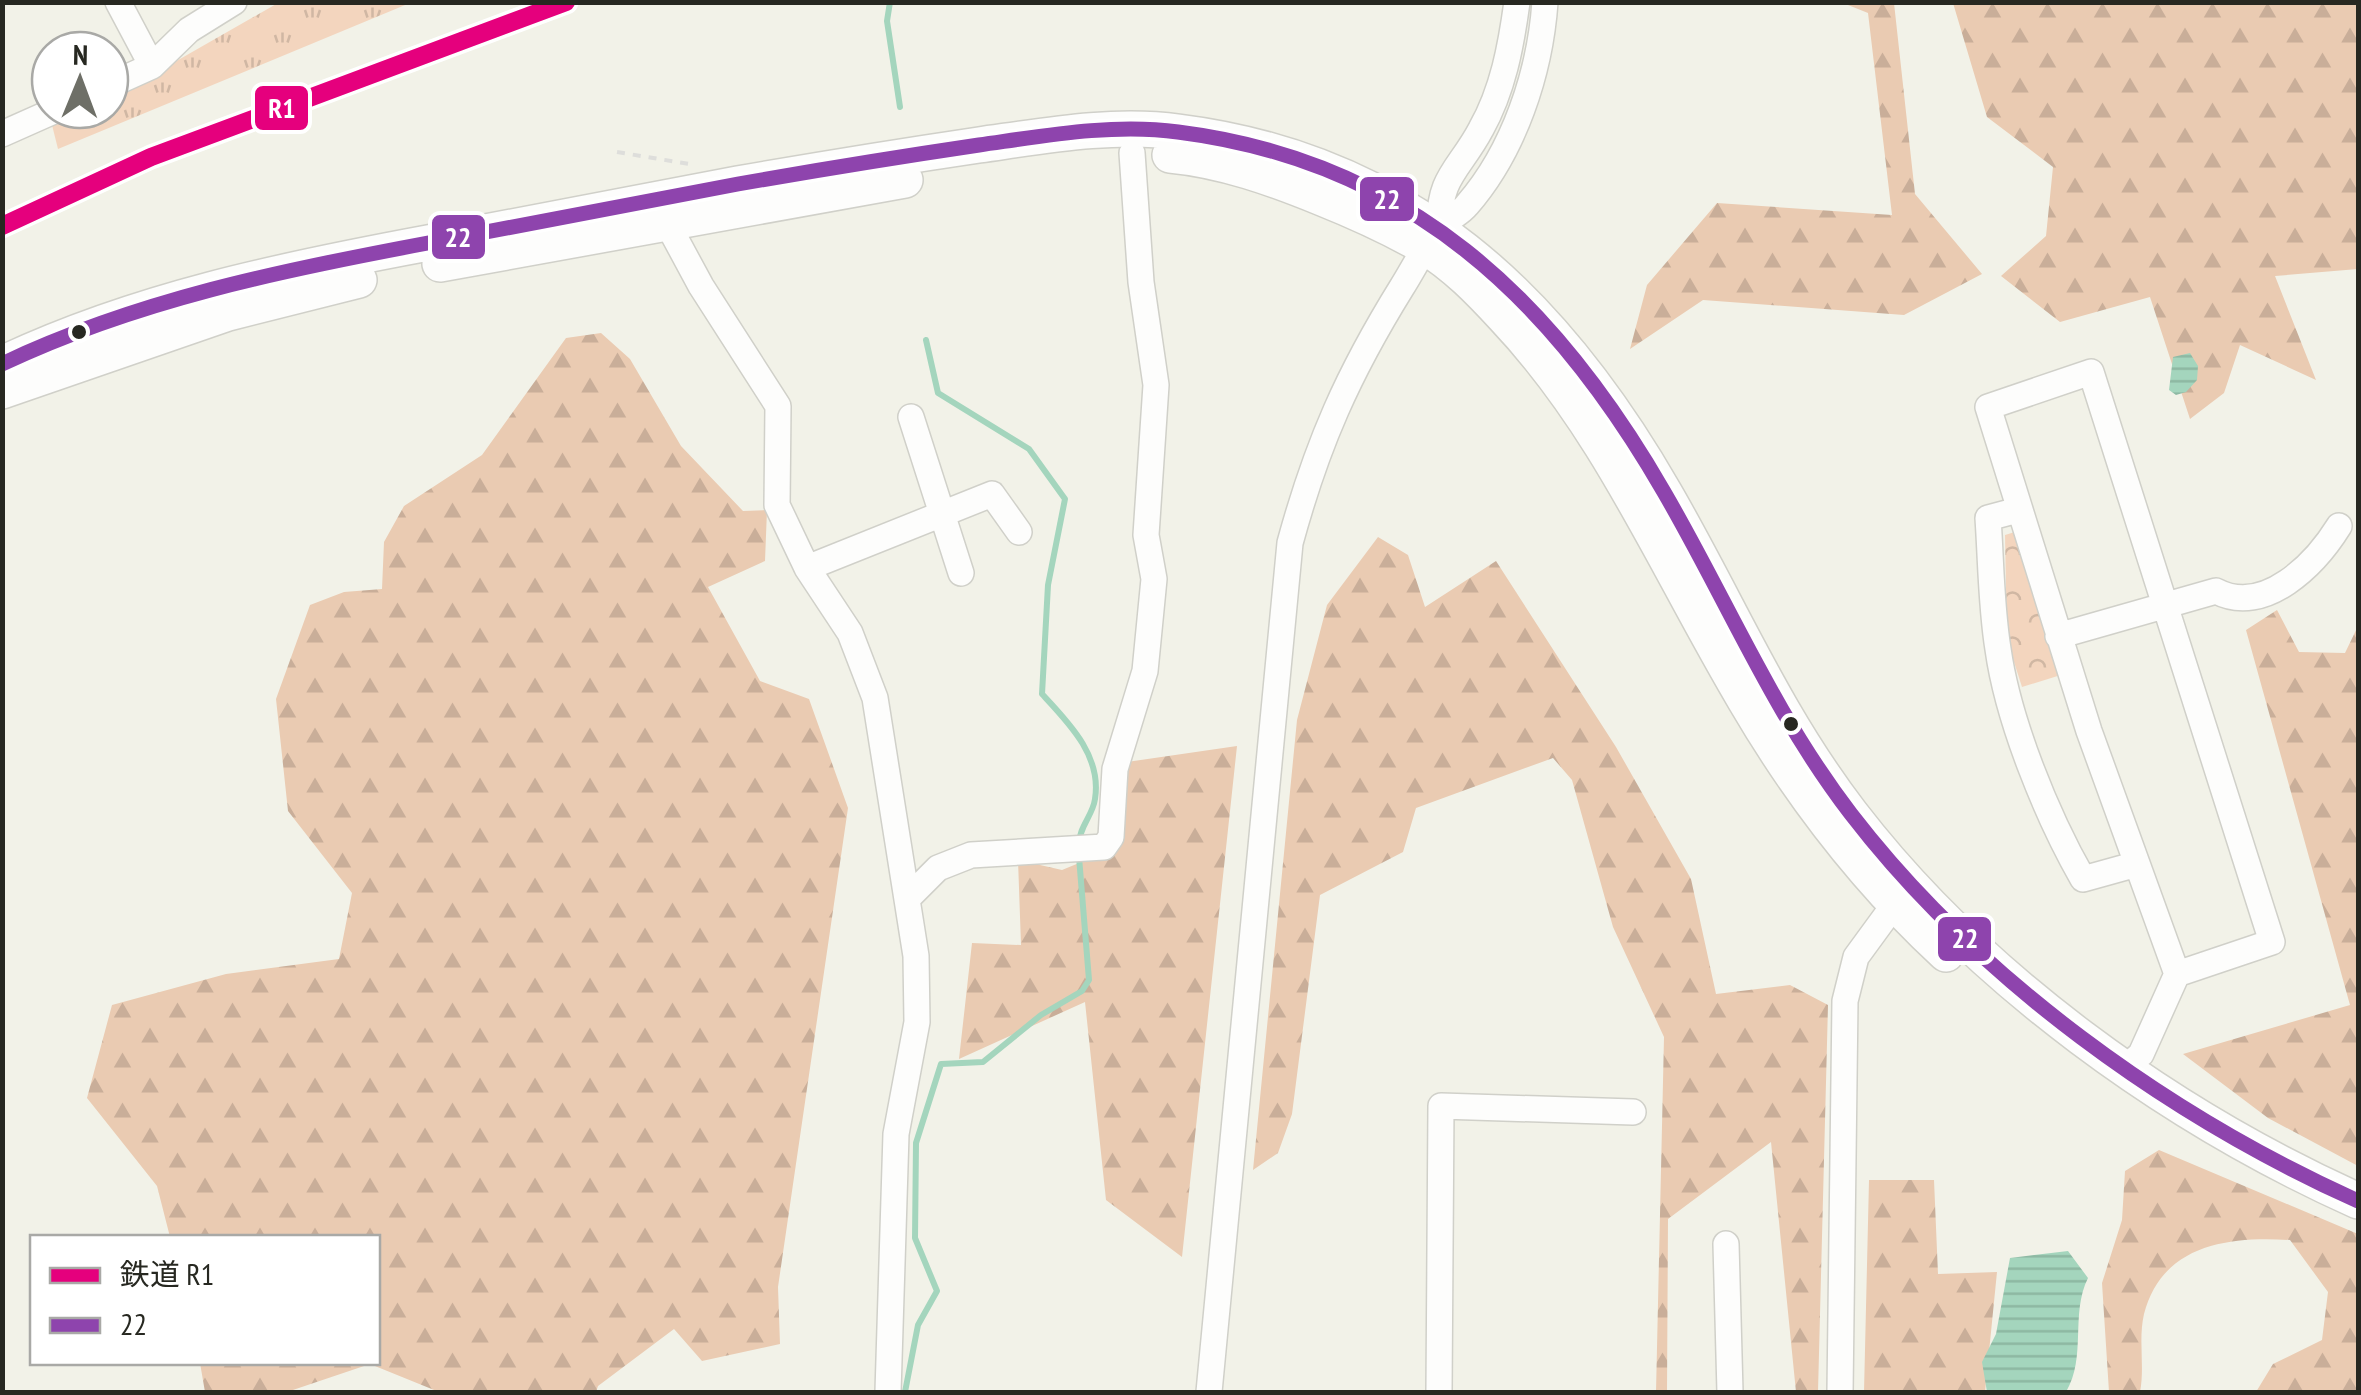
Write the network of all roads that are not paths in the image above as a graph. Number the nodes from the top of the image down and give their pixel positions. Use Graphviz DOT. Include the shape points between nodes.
graph roads {
  1 [pos="118,2"];
  2 [pos="234,2"];
  3 [pos="1517,2"];
  4 [pos="1545,2"];
  5 [pos="152,66"];
  6 [pos="130,76"];
  7 [pos="30,122"];
  8 [pos="2,134"];
  9 [pos="1132,153"];
  10 [pos="661,212"];
  11 [pos="1433,237"];
  12 [pos="2,364"];
  13 [pos="2,391"];
  14 [pos="911,417"];
  15 [pos="2018,510"];
  16 [pos="940,514"];
  17 [pos="2339,526"];
  18 [pos="1019,532"];
  19 [pos="807,568"];
  20 [pos="961,572"];
  21 [pos="2162,606"];
  22 [pos="2058,636"];
  23 [pos="2137,864"];
  24 [pos="910,896"];
  25 [pos="1901,896"];
  26 [pos="2177,974"];
  27 [pos="2124,1069"];
  28 [pos="1633,1112"];
  29 [pos="2356,1200"];
  30 [pos="1726,1244"];
  31 [pos="888,1392"];
  32 [pos="1210,1392"];
  33 [pos="1439,1392"];
  34 [pos="1730,1392"];
  35 [pos="1840,1392"];
  1 -- 5 [label="street"];
  2 -- 5 [label="street" via="189,30"];
  3 -- 11 [label="street" via="1503,77 1481,130 1443,183"];
  4 -- 11 [label="street" via="1543,35 1519,115 1466,207"];
  5 -- 6 [label="street"];
  7 -- 8 [label="street"];
  9 -- 10 [label="highway" via="1052,155"];
  9 -- 11 [label="highway" via="1263,174"];
  9 -- 24 [label="street" via="1156,386 1146,535 1154,579 1145,672 1115,769 1112,837 1104,847 971,855 938,868"];
  10 -- 11 [label="highway" via="728,186 1011,140 1172,130 1249,144 1336,171"];
  10 -- 12 [label="highway" via="271,272 163,302"];
  10 -- 13 [label="highway" via="228,312"];
  10 -- 19 [label="street" via="778,406 777,505"];
  11 -- 25 [label="highway" via="1546,362 1625,480 1746,701 1825,822"];
  11 -- 32 [label="street" via="1328,420 1290,543"];
  14 -- 16 [label="street"];
  15 -- 21 [label="street" via="1988,406 2091,372"];
  15 -- 22 [label="street"];
  15 -- 23 [label="street" via="1988,518 1998,651 2023,740 2083,880"];
  16 -- 18 [label="street" via="992,494"];
  16 -- 19 [label="street"];
  16 -- 20 [label="street"];
  17 -- 21 [label="street" via="2322,553 2276,588 2256,597 2216,591"];
  19 -- 24 [label="street" via="850,633 875,698"];
  21 -- 22 [label="street"];
  21 -- 26 [label="street" via="2272,942"];
  22 -- 23 [label="street"];
  23 -- 26 [label="street"];
  24 -- 31 [label="street" via="917,1022 896,1134"];
  25 -- 27 [label="highway"];
  25 -- 29 [label="highway" via="1952,959 2191,1134 2300,1186"];
  25 -- 35 [label="street" via="1856,957 1845,1001"];
  26 -- 27 [label="street" via="2142,1054"];
  27 -- 29 [label="highway" via="2197,1119"];
  28 -- 33 [label="street" via="1440,1106"];
  30 -- 34 [label="street"];
}
